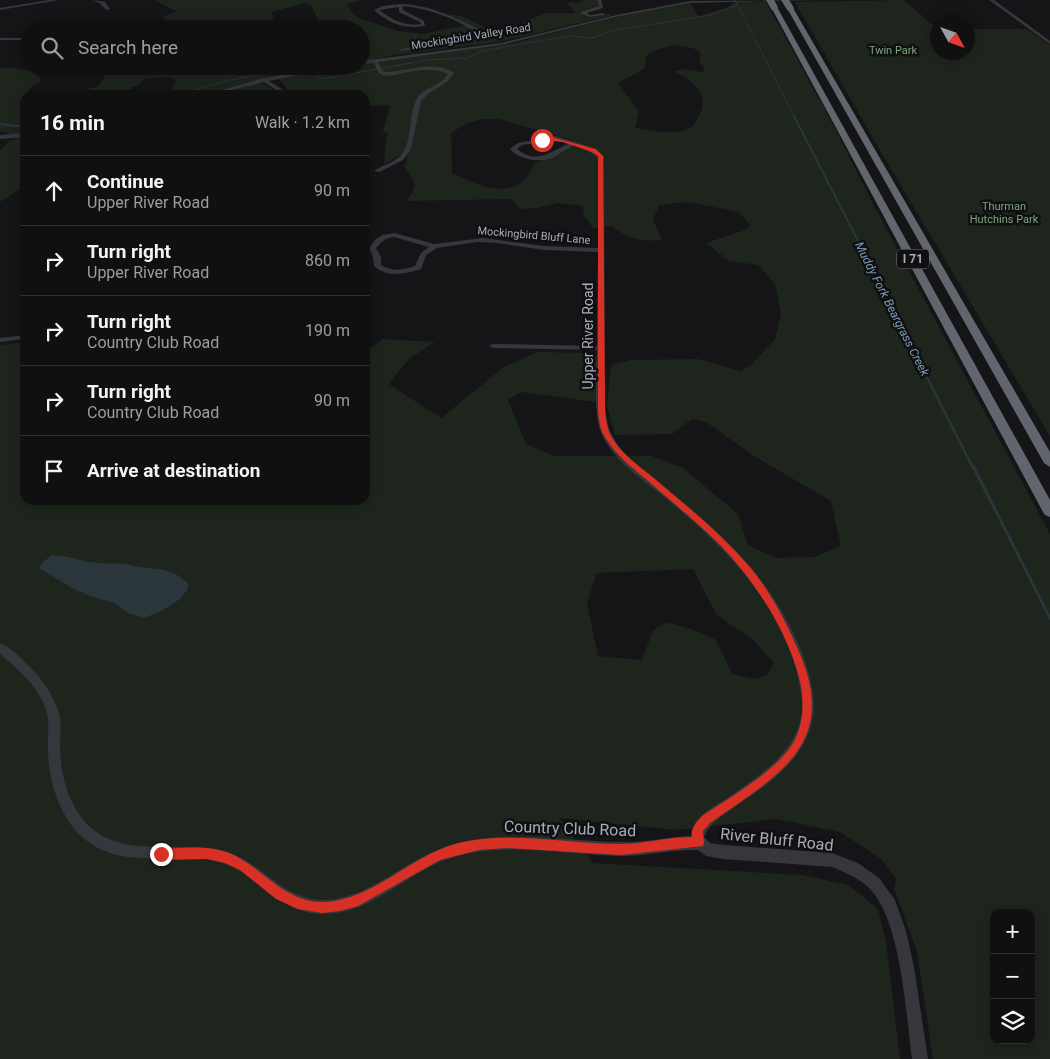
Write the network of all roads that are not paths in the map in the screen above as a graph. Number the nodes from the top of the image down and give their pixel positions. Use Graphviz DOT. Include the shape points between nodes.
graph roads {
  1 [pos="57,0"];
  2 [pos="96,0"];
  3 [pos="600,0"];
  4 [pos="676,0"];
  5 [pos="821,0"];
  6 [pos="991,0"];
  7 [pos="699,1"];
  8 [pos="739,1"];
  9 [pos="772,4"];
  10 [pos="787,4"];
  11 [pos="402,5"];
  12 [pos="657,8"];
  13 [pos="0,9"];
  14 [pos="108,9"];
  15 [pos="632,13"];
  16 [pos="0,39"];
  17 [pos="20,39"];
  18 [pos="1050,43"];
  19 [pos="398,57"];
  20 [pos="375,60"];
  21 [pos="370,61"];
  22 [pos="293,75"];
  23 [pos="264,80"];
  24 [pos="226,90"];
  25 [pos="280,90"];
  26 [pos="20,136"];
  27 [pos="0,138"];
  28 [pos="572,144"];
  29 [pos="0,145"];
  30 [pos="377,171"];
  31 [pos="435,246"];
  32 [pos="601,250"];
  33 [pos="20,338"];
  34 [pos="0,340"];
  35 [pos="493,346"];
  36 [pos="602,348"];
  37 [pos="1050,463"];
  38 [pos="1050,512"];
  39 [pos="0,648"];
  40 [pos="699,842"];
  41 [pos="920,1059"];
  1 -- 13 [label="street"];
  2 -- 14 [label="street"];
  3 -- 15 [label="street" via="601,7 583,14 597,16 619,9"];
  4 -- 12 [label="street" via="652,4"];
  5 -- 8 [label="street, Mockingbird Valley Road"];
  6 -- 18 [label="street"];
  7 -- 8 [label="street, Mockingbird Valley Road"];
  7 -- 12 [label="street, Mockingbird Valley Road"];
  9 -- 38 [label="highway, I 71"];
  10 -- 37 [label="highway, I 71"];
  11 -- 11 [label="street" via="383,6 376,10 389,20 412,26 423,24 401,11"];
  11 -- 19 [label="street" via="416,6 457,20 480,34 470,39 402,50"];
  12 -- 15 [label="street, Mockingbird Valley Road"];
  15 -- 19 [label="street, Mockingbird Valley Road" via="501,44"];
  16 -- 17 [label="street"];
  19 -- 20 [label="street, Mockingbird Valley Road"];
  20 -- 21 [label="street, Mockingbird Valley Road"];
  20 -- 30 [label="street" via="384,74 438,68 446,69 451,75 422,94 405,155"];
  22 -- 23 [label="street"];
  23 -- 24 [label="street"];
  23 -- 25 [label="street"];
  26 -- 27 [label="street"];
  27 -- 29 [label="street"];
  28 -- 28 [label="street, Upper River Road" via="551,138 520,144 513,150 521,155 544,158"];
  28 -- 32 [label="street, Upper River Road" via="594,150 601,156"];
  31 -- 31 [label="street, Mockingbird Bluff Lane" via="397,236 380,239 372,248 378,266 395,273 418,267 423,254"];
  31 -- 32 [label="street, Mockingbird Bluff Lane" via="489,240 545,248"];
  32 -- 36 [label="street, Upper River Road"];
  33 -- 34 [label="street"];
  35 -- 36 [label="street"];
  36 -- 40 [label="street, Upper River Road" via="602,418 612,443 736,556 775,608 806,683 808,713 802,736 792,752 773,773 706,820 696,834"];
  39 -- 40 [label="street, Country Club Road" via="37,681 45,694 54,717 54,754 59,785 68,809 86,832 106,845 125,851 207,853 227,858 244,866 280,895 298,903 322,908 340,906 372,894 437,856 479,845 506,843 621,849"];
  40 -- 41 [label="street, River Bluff Road" via="706,848 724,852 832,860 853,868 874,883 890,905 899,931"];
}
